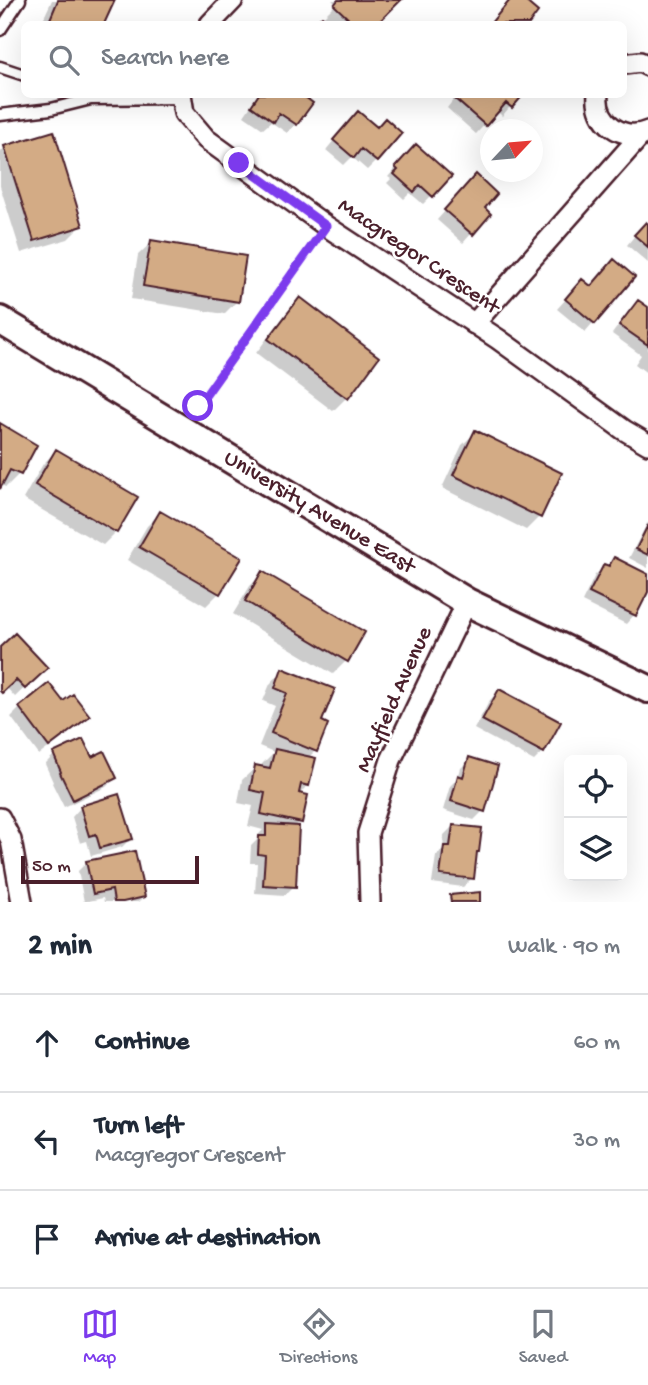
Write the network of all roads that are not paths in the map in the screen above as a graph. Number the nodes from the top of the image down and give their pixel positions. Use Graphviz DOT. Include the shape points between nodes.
graph roads {
  1 [pos="20,0"];
  2 [pos="233,0"];
  3 [pos="213,21"];
  4 [pos="0,30"];
  5 [pos="627,64"];
  6 [pos="648,66"];
  7 [pos="0,67"];
  8 [pos="21,74"];
  9 [pos="121,98"];
  10 [pos="181,98"];
  11 [pos="597,98"];
  12 [pos="91,99"];
  13 [pos="0,115"];
  14 [pos="645,132"];
  15 [pos="0,320"];
  16 [pos="474,324"];
  17 [pos="648,444"];
  18 [pos="467,602"];
  19 [pos="648,689"];
  20 [pos="0,818"];
  21 [pos="22,902"];
  22 [pos="370,902"];
  1 -- 4 [label="lane"];
  2 -- 3 [label="street"];
  5 -- 6 [label="street"];
  7 -- 8 [label="lane"];
  9 -- 12 [label="lane"];
  10 -- 16 [label="street, Macgregor Crescent" via="184,113 206,139"];
  11 -- 14 [label="street" via="600,113 614,129 625,134"];
  12 -- 13 [label="lane"];
  14 -- 16 [label="street"];
  15 -- 18 [label="main road, University Avenue East"];
  16 -- 17 [label="street, Macgregor Crescent"];
  18 -- 19 [label="main road, University Avenue East"];
  18 -- 22 [label="street, Mayfield Avenue" via="391,760 368,833"];
  20 -- 21 [label="street" via="11,839"];
}
